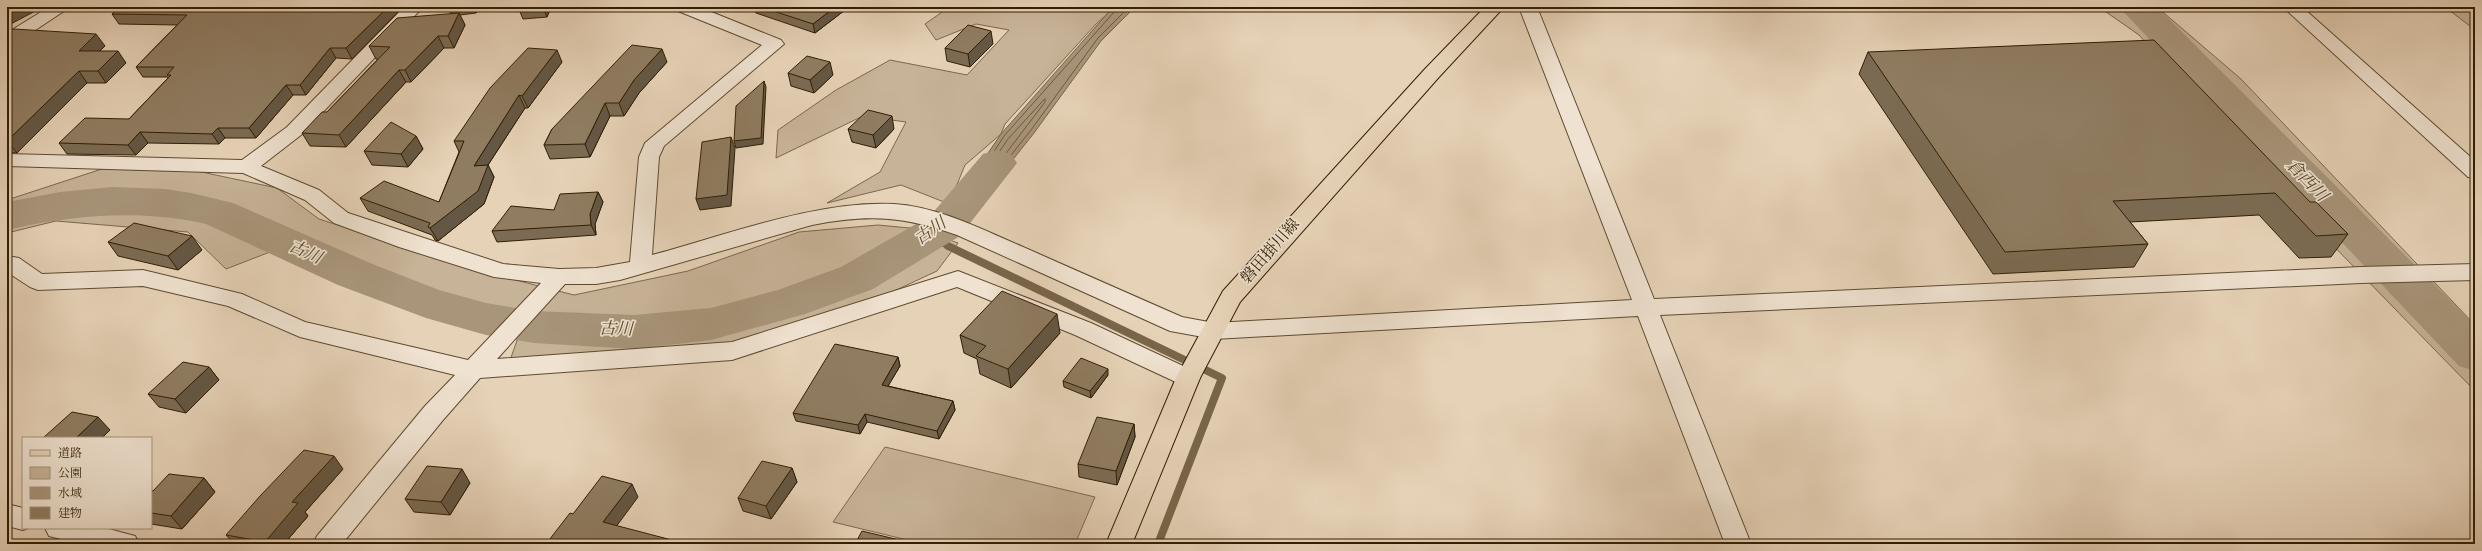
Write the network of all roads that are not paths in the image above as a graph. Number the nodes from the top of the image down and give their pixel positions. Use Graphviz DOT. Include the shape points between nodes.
graph roads {
  1 [pos="61,7"];
  2 [pos="414,7"];
  3 [pos="684,7"];
  4 [pos="1495,7"];
  5 [pos="1528,7"];
  6 [pos="2292,7"];
  7 [pos="7,41"];
  8 [pos="7,160"];
  9 [pos="246,167"];
  10 [pos="2475,172"];
  11 [pos="7,264"];
  12 [pos="641,264"];
  13 [pos="2475,272"];
  14 [pos="556,282"];
  15 [pos="1646,309"];
  16 [pos="1214,331"];
  17 [pos="472,370"];
  18 [pos="1188,378"];
  19 [pos="7,515"];
  20 [pos="22,519"];
  21 [pos="62,529"];
  22 [pos="126,544"];
  23 [pos="326,544"];
  24 [pos="1119,544"];
  25 [pos="1738,544"];
  1 -- 7 [label="street"];
  2 -- 9 [label="street" via="294,131"];
  3 -- 12 [label="street" via="775,44 655,143 649,156"];
  4 -- 16 [label="main road, 磐田掛川線" via="1421,84 1236,292"];
  5 -- 15 [label="street"];
  6 -- 10 [label="street"];
  8 -- 9 [label="street"];
  9 -- 14 [label="street" via="312,195 341,218 502,272"];
  11 -- 17 [label="street" via="11,263 38,282 143,278 234,300 300,329"];
  12 -- 14 [label="street" via="596,276"];
  12 -- 16 [label="street" via="810,218 838,213 894,211 927,217 965,230 1178,325"];
  13 -- 15 [label="street"];
  14 -- 17 [label="street"];
  15 -- 16 [label="street"];
  15 -- 25 [label="street"];
  16 -- 18 [label="main road, 磐田掛川線"];
  17 -- 18 [label="street" via="732,351 958,279 1084,329"];
  17 -- 23 [label="street" via="434,412"];
  18 -- 24 [label="main road, 磐田掛川線"];
  19 -- 20 [label="street"];
  21 -- 22 [label="street"];
}
